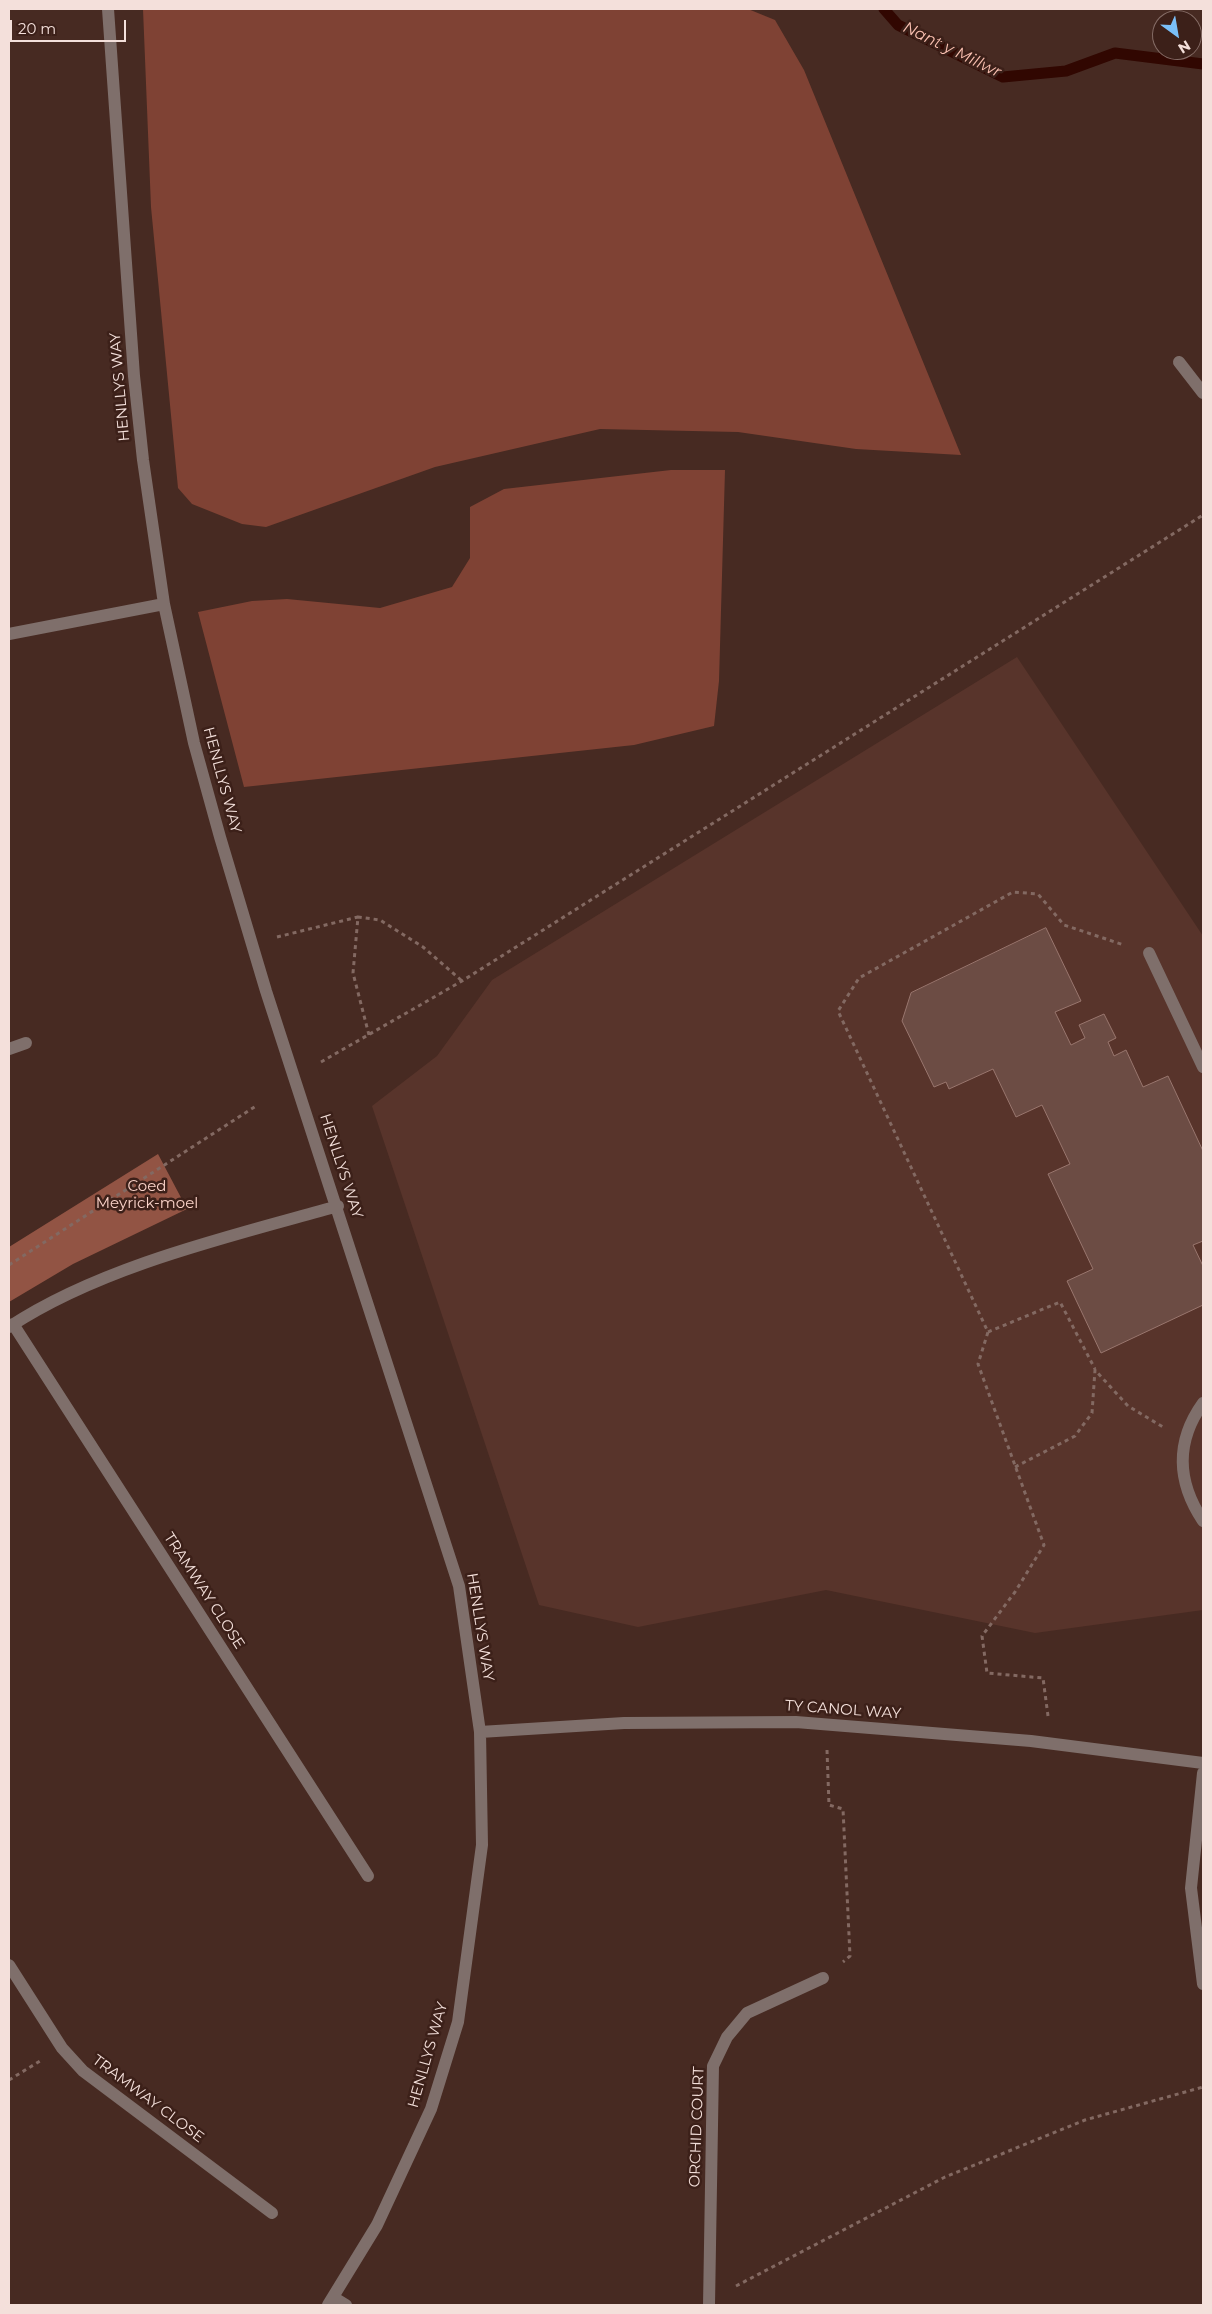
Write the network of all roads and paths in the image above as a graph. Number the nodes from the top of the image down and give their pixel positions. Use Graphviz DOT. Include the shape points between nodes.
graph roads {
  1 [pos="108,9"];
  2 [pos="1179,362"];
  3 [pos="1203,393"];
  4 [pos="1203,515"];
  5 [pos="164,604"];
  6 [pos="9,634"];
  7 [pos="358,917"];
  8 [pos="252,944"];
  9 [pos="1148,953"];
  10 [pos="462,981"];
  11 [pos="369,1035"];
  12 [pos="26,1043"];
  13 [pos="9,1049"];
  14 [pos="321,1062"];
  15 [pos="1203,1067"];
  16 [pos="256,1106"];
  17 [pos="338,1206"];
  18 [pos="9,1265"];
  19 [pos="11,1326"];
  20 [pos="988,1332"];
  21 [pos="1096,1370"];
  22 [pos="1203,1403"];
  23 [pos="1185,1440"];
  24 [pos="1014,1467"];
  25 [pos="1203,1521"];
  26 [pos="826,1724"];
  27 [pos="480,1732"];
  28 [pos="1052,1744"];
  29 [pos="1203,1763"];
  30 [pos="1203,1773"];
  31 [pos="368,1876"];
  32 [pos="9,1965"];
  33 [pos="823,1978"];
  34 [pos="1203,1984"];
  35 [pos="62,2048"];
  36 [pos="9,2080"];
  37 [pos="1203,2087"];
  38 [pos="272,2213"];
  39 [pos="331,2301"];
  40 [pos="709,2303"];
  41 [pos="346,2305"];
  1 -- 5 [label="street, HENLLYS WAY" via="134,376"];
  2 -- 3 [label="street"];
  4 -- 10 [label="path"];
  5 -- 6 [label="street"];
  5 -- 8 [label="street, HENLLYS WAY" via="194,743"];
  7 -- 8 [label="path"];
  7 -- 10 [label="path" via="380,920 422,947"];
  7 -- 11 [label="path" via="353,973"];
  8 -- 17 [label="street, HENLLYS WAY"];
  9 -- 15 [label="street"];
  9 -- 20 [label="path" via="1064,925 1038,894 1013,892 859,978 838,1011"];
  10 -- 11 [label="path"];
  11 -- 14 [label="path"];
  12 -- 13 [label="street"];
  16 -- 18 [label="path"];
  17 -- 19 [label="street, TRAMWAY CLOSE" via="222,1238 145,1264 61,1297"];
  17 -- 27 [label="street, HENLLYS WAY" via="459,1586"];
  19 -- 31 [label="street, TRAMWAY CLOSE"];
  20 -- 21 [label="path" via="1060,1302"];
  20 -- 24 [label="path" via="978,1364"];
  21 -- 23 [label="path" via="1128,1406"];
  21 -- 24 [label="path" via="1092,1413 1075,1436"];
  22 -- 23 [label="street" via="1194,1415"];
  23 -- 25 [label="street" via="1182,1459 1185,1485"];
  24 -- 28 [label="path" via="1044,1545 982,1636 987,1673 1043,1678"];
  26 -- 27 [label="street, TY CANOL WAY" via="624,1723"];
  26 -- 28 [label="street, TY CANOL WAY"];
  26 -- 33 [label="path" via="829,1805 843,1809 850,1956"];
  27 -- 39 [label="street, HENLLYS WAY" via="482,1845 458,2022 431,2109 377,2225"];
  28 -- 29 [label="street, TY CANOL WAY"];
  30 -- 34 [label="street" via="1191,1888"];
  32 -- 35 [label="street, TRAMWAY CLOSE"];
  33 -- 40 [label="street, ORCHID COURT" via="747,2013 727,2037 713,2066"];
  35 -- 36 [label="path"];
  35 -- 38 [label="street, TRAMWAY CLOSE" via="83,2072"];
  37 -- 40 [label="path" via="1085,2120 945,2177"];
  39 -- 41 [label="street"];
}
